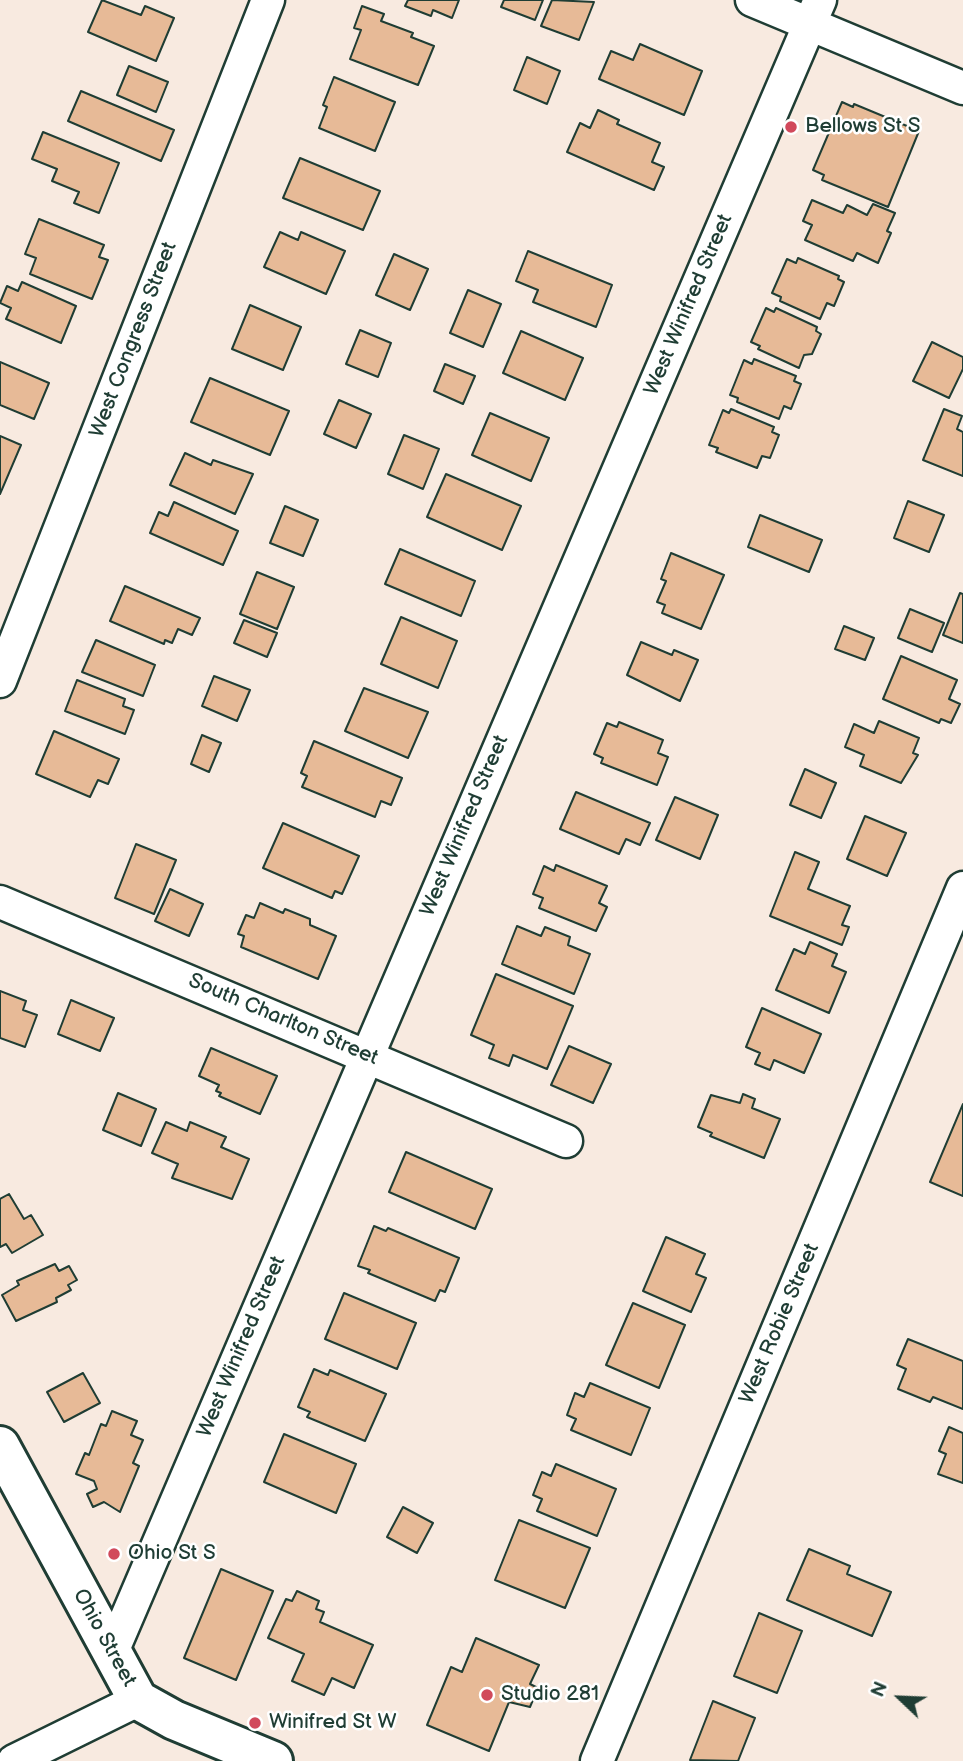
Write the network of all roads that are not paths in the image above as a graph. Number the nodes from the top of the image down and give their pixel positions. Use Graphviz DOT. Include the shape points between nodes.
graph roads {
  1 [pos="268,0"];
  2 [pos="752,0"];
  3 [pos="815,12"];
  4 [pos="963,88"];
  5 [pos="0,681"];
  6 [pos="963,888"];
  7 [pos="0,902"];
  8 [pos="366,1055"];
  9 [pos="566,1141"];
  10 [pos="0,1446"];
  11 [pos="112,1652"];
  12 [pos="138,1700"];
  13 [pos="14,1761"];
  14 [pos="272,1761"];
  15 [pos="597,1761"];
  1 -- 5 [label="street, West Congress Street"];
  2 -- 3 [label="street"];
  3 -- 4 [label="street"];
  3 -- 8 [label="street, West Winifred Street"];
  6 -- 15 [label="street, West Robie Street"];
  7 -- 8 [label="street, South Charlton Street"];
  8 -- 9 [label="street, South Charlton Street"];
  8 -- 11 [label="street, West Winifred Street"];
  10 -- 11 [label="street, Ohio Street"];
  11 -- 12 [label="street, Ohio Street"];
  12 -- 13 [label="street"];
  12 -- 14 [label="street, Ohio Street"];
}
